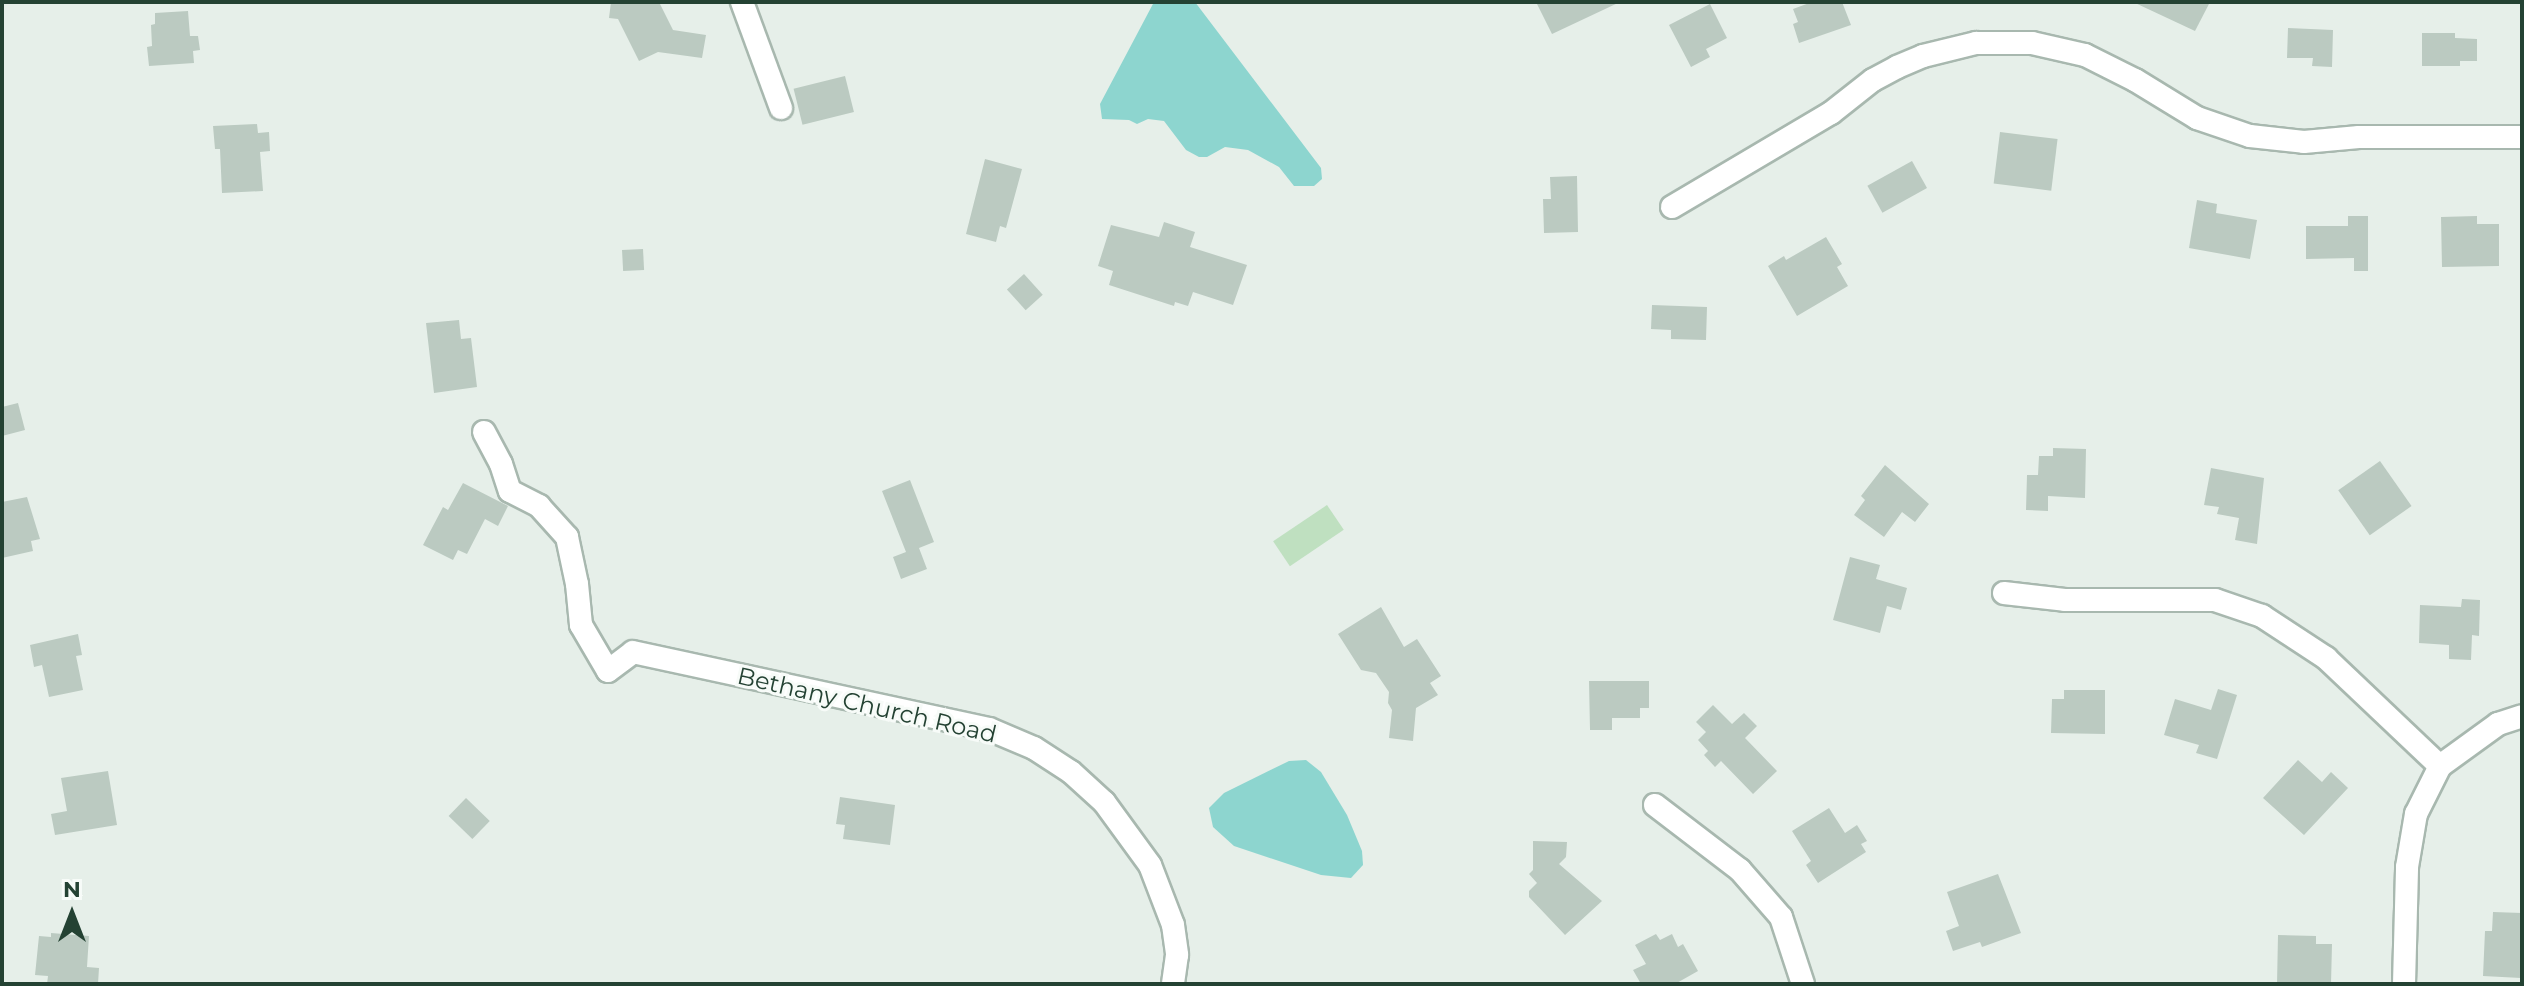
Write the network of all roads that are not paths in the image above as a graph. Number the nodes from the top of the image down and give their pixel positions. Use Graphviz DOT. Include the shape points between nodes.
graph roads {
  1 [pos="742,2"];
  2 [pos="781,108"];
  3 [pos="2522,137"];
  4 [pos="1672,207"];
  5 [pos="484,432"];
  6 [pos="2004,593"];
  7 [pos="2522,716"];
  8 [pos="2440,766"];
  9 [pos="1655,805"];
  10 [pos="1173,984"];
  11 [pos="1803,984"];
  12 [pos="2404,984"];
  1 -- 2 [label="street"];
  3 -- 4 [label="street" via="2304,142 2250,136 2197,118 2085,55 2032,43 1976,43 1897,67 1831,113"];
  5 -- 10 [label="street, Bethany Church Road" via="510,491 539,506 567,537 581,625 608,671 633,652 989,729 1034,748 1104,802 1150,865 1173,925"];
  6 -- 8 [label="street" via="2065,600 2215,600 2262,616 2326,658"];
  7 -- 8 [label="street" via="2498,724"];
  8 -- 12 [label="street" via="2412,827"];
  9 -- 11 [label="street" via="1740,870 1781,917"];
}
